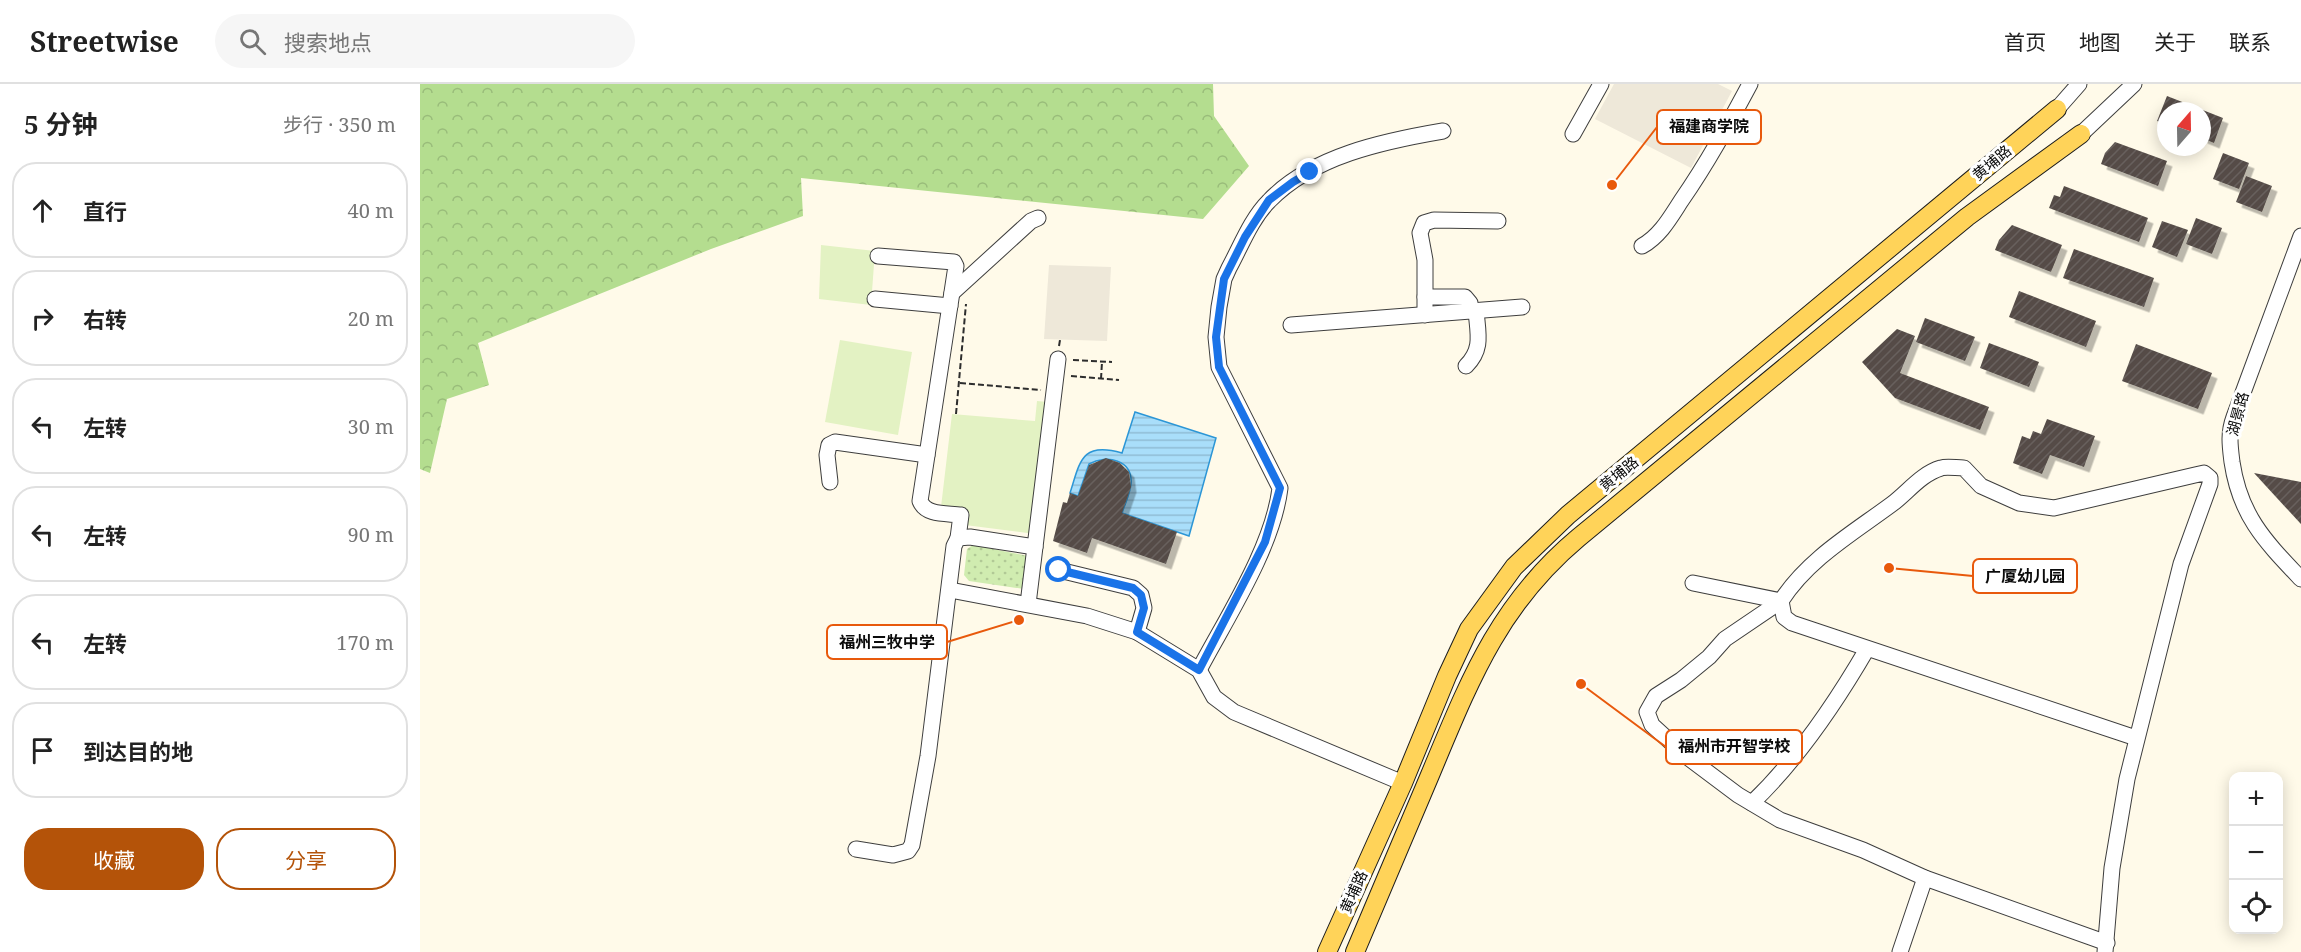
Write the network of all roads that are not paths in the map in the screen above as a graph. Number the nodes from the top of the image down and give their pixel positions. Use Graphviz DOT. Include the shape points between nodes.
graph roads {
  1 [pos="1601,84"];
  2 [pos="1750,84"];
  3 [pos="2079,84"];
  4 [pos="2134,84"];
  5 [pos="2057,109"];
  6 [pos="1443,131"];
  7 [pos="1573,134"];
  8 [pos="2081,134"];
  9 [pos="1038,218"];
  10 [pos="1498,221"];
  11 [pos="2301,236"];
  12 [pos="1642,246"];
  13 [pos="878,256"];
  14 [pos="953,296"];
  15 [pos="1425,297"];
  16 [pos="875,299"];
  17 [pos="1522,307"];
  18 [pos="1473,311"];
  19 [pos="1425,315"];
  20 [pos="1291,325"];
  21 [pos="1058,358"];
  22 [pos="1466,366"];
  23 [pos="927,455"];
  24 [pos="830,482"];
  25 [pos="958,538"];
  26 [pos="1035,547"];
  27 [pos="1059,570"];
  28 [pos="2301,579"];
  29 [pos="1693,583"];
  30 [pos="950,590"];
  31 [pos="1781,601"];
  32 [pos="1028,604"];
  33 [pos="1137,632"];
  34 [pos="1867,649"];
  35 [pos="1199,670"];
  36 [pos="2136,738"];
  37 [pos="1403,783"];
  38 [pos="1752,804"];
  39 [pos="856,849"];
  40 [pos="1925,878"];
  41 [pos="2106,947"];
  42 [pos="1327,952"];
  43 [pos="1355,952"];
  44 [pos="1900,952"];
  1 -- 7 [label="street"];
  2 -- 12 [label="street" via="1713,155 1662,230"];
  3 -- 5 [label="street"];
  4 -- 8 [label="street"];
  5 -- 37 [label="main road, 黄埔路" via="1568,515 1525,555 1469,629"];
  6 -- 35 [label="street" via="1351,153 1293,182 1263,207 1224,279 1216,337 1219,367 1280,488 1265,542"];
  8 -- 43 [label="main road, 黄埔路" via="1959,224 1559,553 1525,590 1471,678"];
  9 -- 14 [label="street"];
  10 -- 15 [label="street" via="1424,223 1420,233"];
  11 -- 28 [label="street, 湖景路" via="2229,439 2244,509"];
  13 -- 14 [label="street" via="954,262"];
  14 -- 16 [label="street"];
  14 -- 23 [label="street"];
  15 -- 18 [label="street" via="1465,297"];
  15 -- 19 [label="street"];
  17 -- 18 [label="street"];
  18 -- 19 [label="street"];
  18 -- 22 [label="street" via="1479,346"];
  19 -- 20 [label="street"];
  21 -- 26 [label="street"];
  23 -- 24 [label="street" via="835,442 829,445 827,456"];
  23 -- 25 [label="street" via="922,507 961,515"];
  25 -- 26 [label="street"];
  25 -- 30 [label="street"];
  26 -- 32 [label="street"];
  27 -- 33 [label="street" via="1133,588 1141,595 1144,608"];
  29 -- 31 [label="street"];
  30 -- 32 [label="street"];
  30 -- 39 [label="street" via="912,845 908,851 892,855"];
  31 -- 34 [label="street" via="1784,617 1792,623"];
  31 -- 36 [label="street" via="1791,584 1829,549 1925,475 1942,467 1964,468 1981,486 2019,503 2054,508 2204,473 2210,484 2181,564"];
  31 -- 38 [label="street" via="1725,639 1709,657 1656,696 1647,712 1652,725 1665,738"];
  32 -- 33 [label="street" via="1087,616"];
  33 -- 35 [label="street"];
  34 -- 36 [label="street"];
  34 -- 38 [label="street" via="1820,723 1778,778"];
  35 -- 37 [label="street" via="1214,697 1234,712"];
  36 -- 41 [label="street" via="2112,868"];
  37 -- 42 [label="main road, 黄埔路"];
  38 -- 40 [label="street" via="1780,820"];
  40 -- 41 [label="street"];
  40 -- 44 [label="street"];
}
